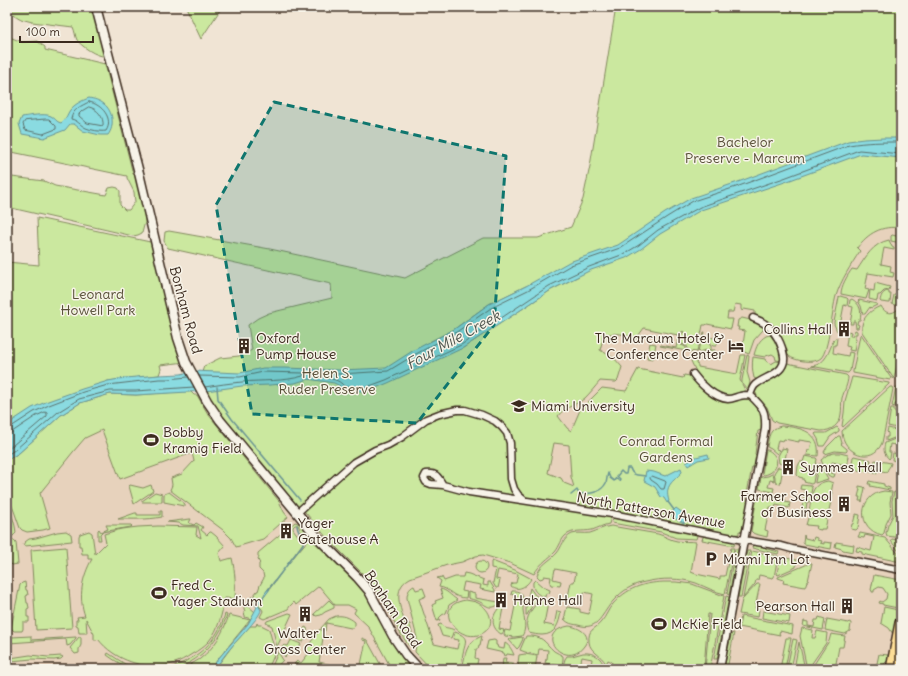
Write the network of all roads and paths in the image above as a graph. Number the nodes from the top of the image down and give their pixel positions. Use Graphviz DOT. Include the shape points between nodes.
graph roads {
  1 [pos="96,7"];
  2 [pos="753,318"];
  3 [pos="693,374"];
  4 [pos="750,395"];
  5 [pos="443,485"];
  6 [pos="525,500"];
  7 [pos="297,513"];
  8 [pos="745,540"];
  9 [pos="901,570"];
  10 [pos="901,623"];
  11 [pos="901,642"];
  12 [pos="419,669"];
  13 [pos="720,669"];
  14 [pos="892,669"];
  15 [pos="896,669"];
  1 -- 7 [label="street, Bonham Road" via="186,362 220,420"];
  2 -- 4 [label="street" via="770,328 779,339 785,355 783,366 755,385"];
  3 -- 4 [label="street" via="703,386 725,398"];
  4 -- 8 [label="street" via="763,408 766,418"];
  5 -- 6 [label="street, North Patterson Avenue" via="469,492"];
  6 -- 7 [label="street" via="518,495 511,479 510,443 507,433 495,421 482,415 457,410 426,418 402,436 354,462"];
  6 -- 8 [label="street, North Patterson Avenue"];
  7 -- 12 [label="street, Bonham Road" via="369,591 393,636"];
  8 -- 9 [label="street, North Patterson Avenue"];
  8 -- 13 [label="street"];
  10 -- 14 [label="highway"];
  11 -- 15 [label="highway"];
}
